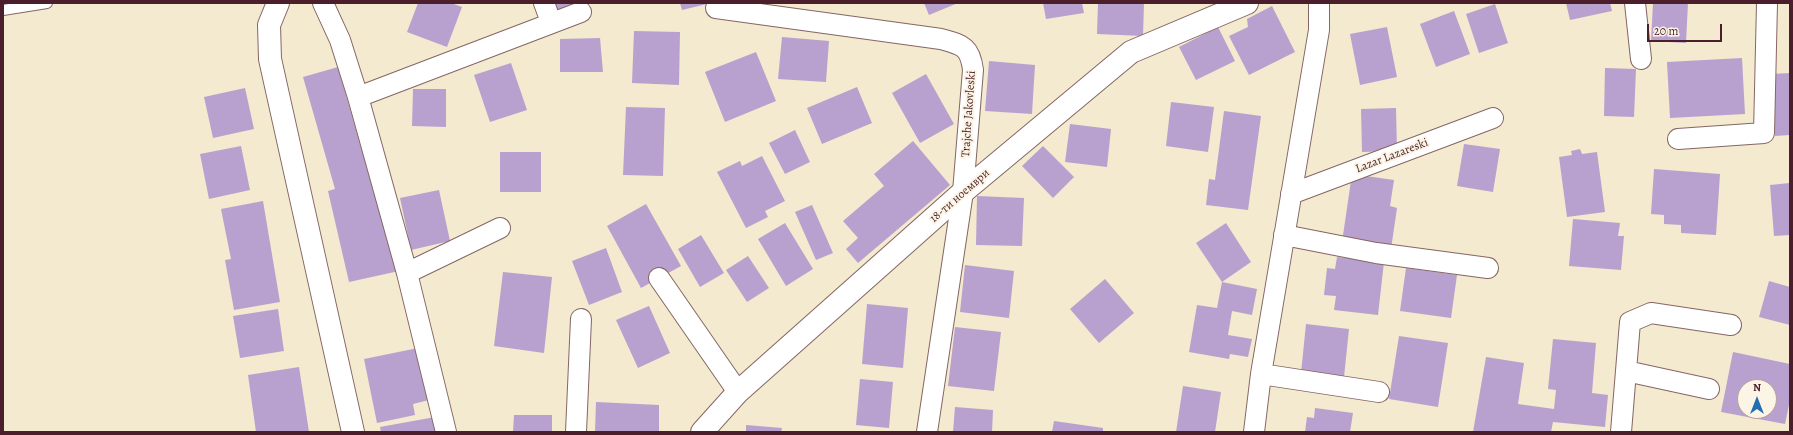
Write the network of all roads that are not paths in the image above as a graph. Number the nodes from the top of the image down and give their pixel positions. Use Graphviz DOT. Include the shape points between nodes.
graph roads {
  1 [pos="47,3"];
  2 [pos="278,3"];
  3 [pos="323,3"];
  4 [pos="544,3"];
  5 [pos="1247,3"];
  6 [pos="1319,3"];
  7 [pos="1636,3"];
  8 [pos="1767,3"];
  9 [pos="716,8"];
  10 [pos="3,10"];
  11 [pos="581,12"];
  12 [pos="551,22"];
  13 [pos="1641,59"];
  14 [pos="358,97"];
  15 [pos="1493,118"];
  16 [pos="1678,138"];
  17 [pos="963,192"];
  18 [pos="1291,194"];
  19 [pos="500,228"];
  20 [pos="1284,235"];
  21 [pos="1488,268"];
  22 [pos="407,273"];
  23 [pos="659,278"];
  24 [pos="581,319"];
  25 [pos="1731,325"];
  26 [pos="1626,372"];
  27 [pos="1261,374"];
  28 [pos="1709,389"];
  29 [pos="738,392"];
  30 [pos="1379,392"];
  31 [pos="353,432"];
  32 [pos="446,432"];
  33 [pos="576,432"];
  34 [pos="702,432"];
  35 [pos="926,432"];
  36 [pos="1254,432"];
  37 [pos="1621,432"];
  1 -- 10 [label="lane"];
  2 -- 31 [label="street" via="269,25 270,59"];
  3 -- 14 [label="street" via="340,40"];
  4 -- 12 [label="street"];
  5 -- 17 [label="street, 18-ти ноември" via="1131,52"];
  6 -- 18 [label="street" via="1318,30"];
  7 -- 13 [label="street"];
  8 -- 16 [label="street" via="1764,133"];
  9 -- 17 [label="street, Trajche Jakovleski" via="941,39 960,45 971,56 973,70"];
  11 -- 12 [label="street"];
  12 -- 14 [label="street"];
  14 -- 22 [label="street"];
  15 -- 18 [label="street, Lazar Lazareski"];
  17 -- 29 [label="street, 18-ти ноември"];
  17 -- 35 [label="street, Trajche Jakovleski"];
  18 -- 20 [label="street"];
  19 -- 22 [label="street"];
  20 -- 21 [label="street" via="1376,253"];
  20 -- 27 [label="street"];
  22 -- 32 [label="street"];
  23 -- 29 [label="street"];
  24 -- 33 [label="street"];
  25 -- 26 [label="street" via="1651,313 1630,322"];
  26 -- 28 [label="street"];
  26 -- 37 [label="street"];
  27 -- 30 [label="street"];
  27 -- 36 [label="street"];
  29 -- 34 [label="street, 18-ти ноември"];
}
